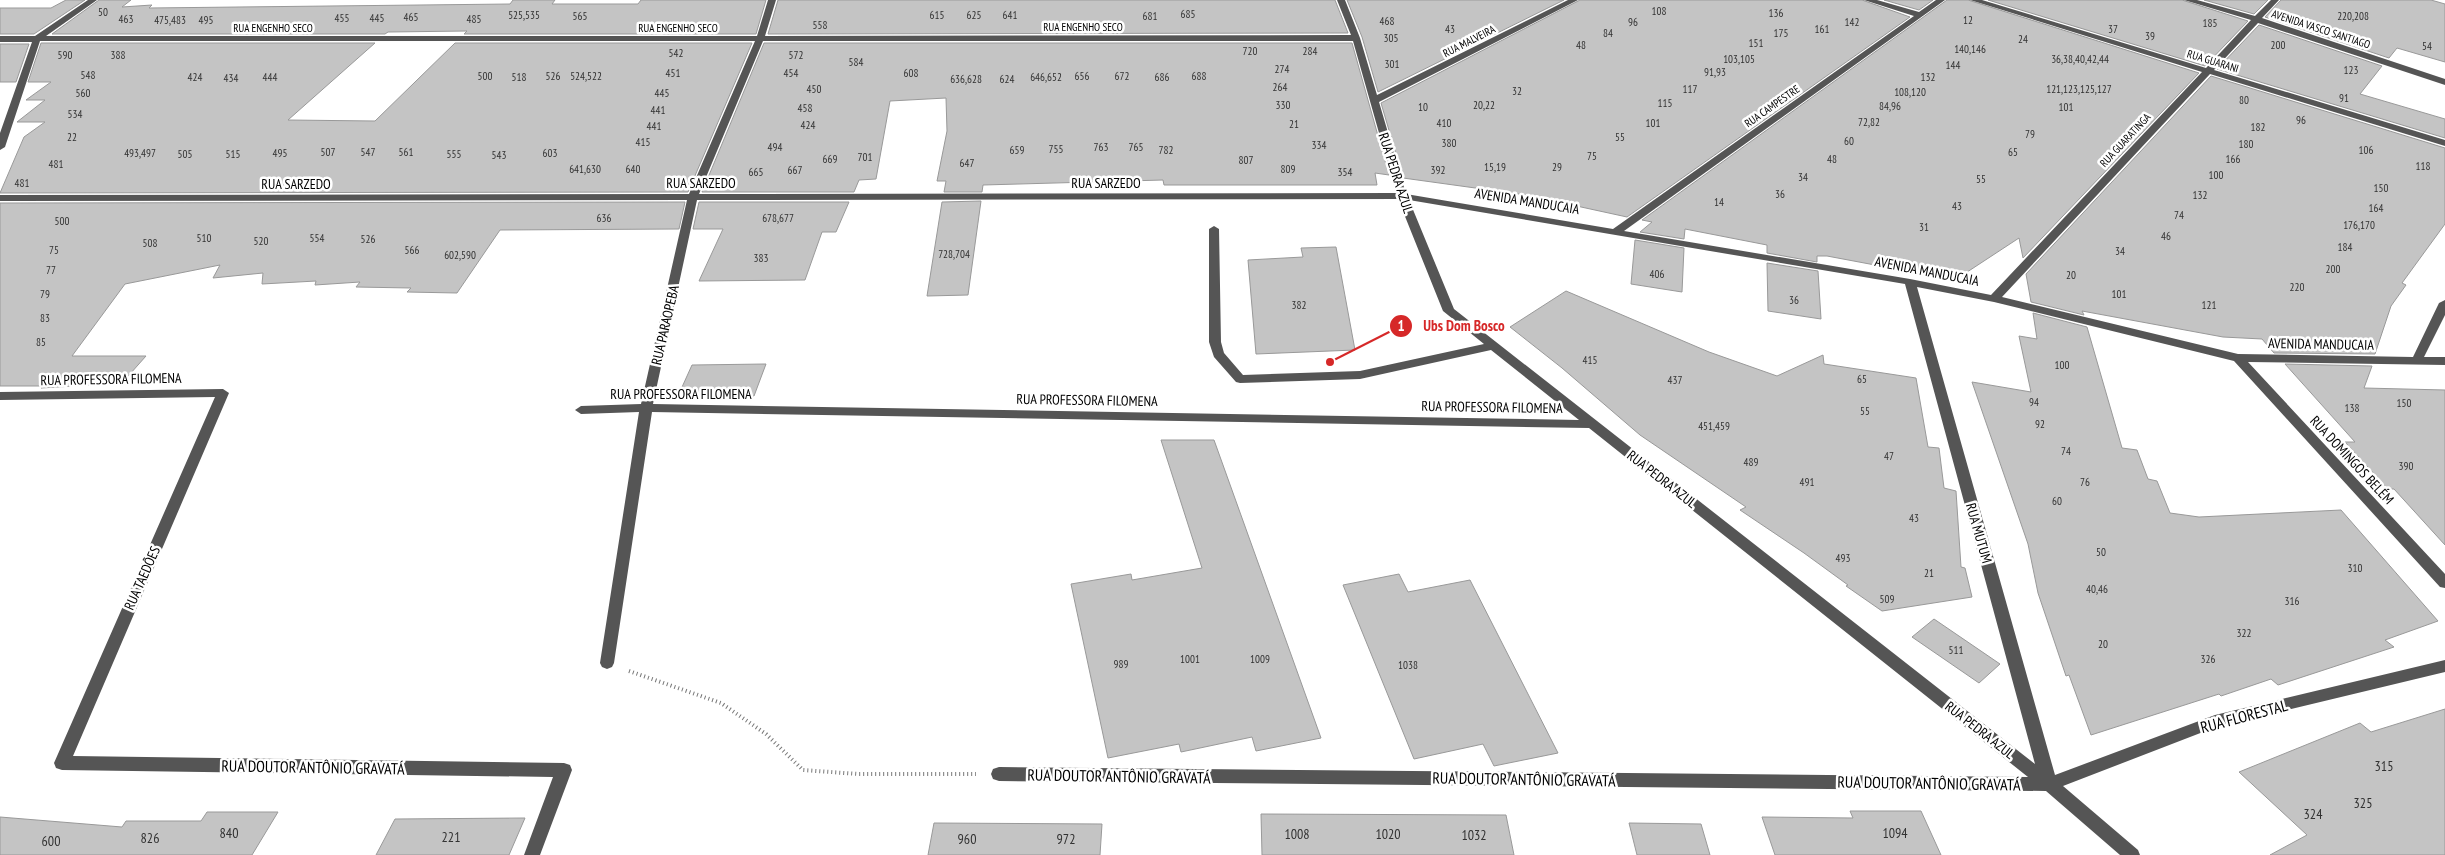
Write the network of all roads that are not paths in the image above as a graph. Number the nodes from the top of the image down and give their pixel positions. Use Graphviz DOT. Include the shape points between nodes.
graph roads {
  1 [pos="93,0"];
  2 [pos="772,0"];
  3 [pos="1341,0"];
  4 [pos="1574,0"];
  5 [pos="1868,0"];
  6 [pos="1941,0"];
  7 [pos="1974,0"];
  8 [pos="2188,0"];
  9 [pos="2275,0"];
  10 [pos="1920,15"];
  11 [pos="2256,19"];
  12 [pos="1356,38"];
  13 [pos="0,39"];
  14 [pos="37,39"];
  15 [pos="760,39"];
  16 [pos="2207,70"];
  17 [pos="2445,82"];
  18 [pos="1374,101"];
  19 [pos="2445,143"];
  20 [pos="0,147"];
  21 [pos="1402,196"];
  22 [pos="693,197"];
  23 [pos="0,198"];
  24 [pos="1214,229"];
  25 [pos="1617,231"];
  26 [pos="1910,282"];
  27 [pos="1994,299"];
  28 [pos="2445,303"];
  29 [pos="1493,346"];
  30 [pos="2238,358"];
  31 [pos="2417,360"];
  32 [pos="2445,361"];
  33 [pos="223,393"];
  34 [pos="0,396"];
  35 [pos="646,408"];
  36 [pos="581,410"];
  37 [pos="1592,424"];
  38 [pos="2445,583"];
  39 [pos="607,663"];
  40 [pos="2445,666"];
  41 [pos="62,763"];
  42 [pos="999,774"];
  43 [pos="2049,784"];
  44 [pos="532,855"];
  45 [pos="2132,855"];
  1 -- 14 [label="street"];
  2 -- 15 [label="street, RUA PARAOPEBA"];
  3 -- 12 [label="street, RUA PEDRA AZUL"];
  4 -- 18 [label="street, RUA MALVEIRA"];
  5 -- 10 [label="street"];
  6 -- 10 [label="street, RUA CAMPESTRE"];
  7 -- 16 [label="street, RUA GUARANI"];
  8 -- 11 [label="street, AVENIDA VASCO SANTIAGO"];
  9 -- 11 [label="street, RUA GUARATINGA"];
  10 -- 25 [label="street, RUA CAMPESTRE"];
  11 -- 16 [label="street, RUA GUARATINGA"];
  11 -- 17 [label="street, AVENIDA VASCO SANTIAGO"];
  12 -- 15 [label="street, RUA ENGENHO SECO"];
  12 -- 18 [label="street, RUA PEDRA AZUL"];
  13 -- 14 [label="street, RUA ENGENHO SECO"];
  14 -- 15 [label="street, RUA ENGENHO SECO"];
  14 -- 20 [label="street"];
  15 -- 22 [label="street, RUA PARAOPEBA"];
  16 -- 19 [label="street, RUA GUARANI"];
  16 -- 27 [label="street, RUA GUARATINGA"];
  18 -- 21 [label="street, RUA PEDRA AZUL"];
  21 -- 22 [label="street, RUA SARZEDO"];
  21 -- 25 [label="street, AVENIDA MANDUCAIA"];
  21 -- 29 [label="street, RUA PEDRA AZUL" via="1449,311"];
  22 -- 23 [label="street, RUA SARZEDO"];
  22 -- 35 [label="street, RUA PARAOPEBA"];
  24 -- 29 [label="street" via="1215,342 1221,358 1240,379 1360,375"];
  25 -- 26 [label="street, AVENIDA MANDUCAIA"];
  26 -- 27 [label="street, AVENIDA MANDUCAIA"];
  26 -- 43 [label="street, RUA MUTUM"];
  27 -- 30 [label="street, AVENIDA MANDUCAIA"];
  28 -- 31 [label="street"];
  29 -- 37 [label="street, RUA PEDRA AZUL"];
  30 -- 31 [label="street, AVENIDA MANDUCAIA"];
  30 -- 38 [label="street, RUA DOMINGOS BELÉM"];
  31 -- 32 [label="street, AVENIDA MANDUCAIA"];
  33 -- 34 [label="street, RUA PROFESSORA FILOMENA"];
  33 -- 41 [label="street, RUA TAEDÕES"];
  35 -- 36 [label="street, RUA PROFESSORA FILOMENA"];
  35 -- 37 [label="street, RUA PROFESSORA FILOMENA"];
  35 -- 39 [label="street, RUA PARAOPEBA"];
  37 -- 43 [label="street, RUA PEDRA AZUL"];
  40 -- 43 [label="street, RUA FLORESTAL" via="2215,721"];
  41 -- 44 [label="street, RUA DOUTOR ANTÔNIO GRAVATÁ" via="564,770"];
  42 -- 43 [label="street, RUA DOUTOR ANTÔNIO GRAVATÁ"];
  43 -- 45 [label="street, RUA PEDRA AZUL"];
}
